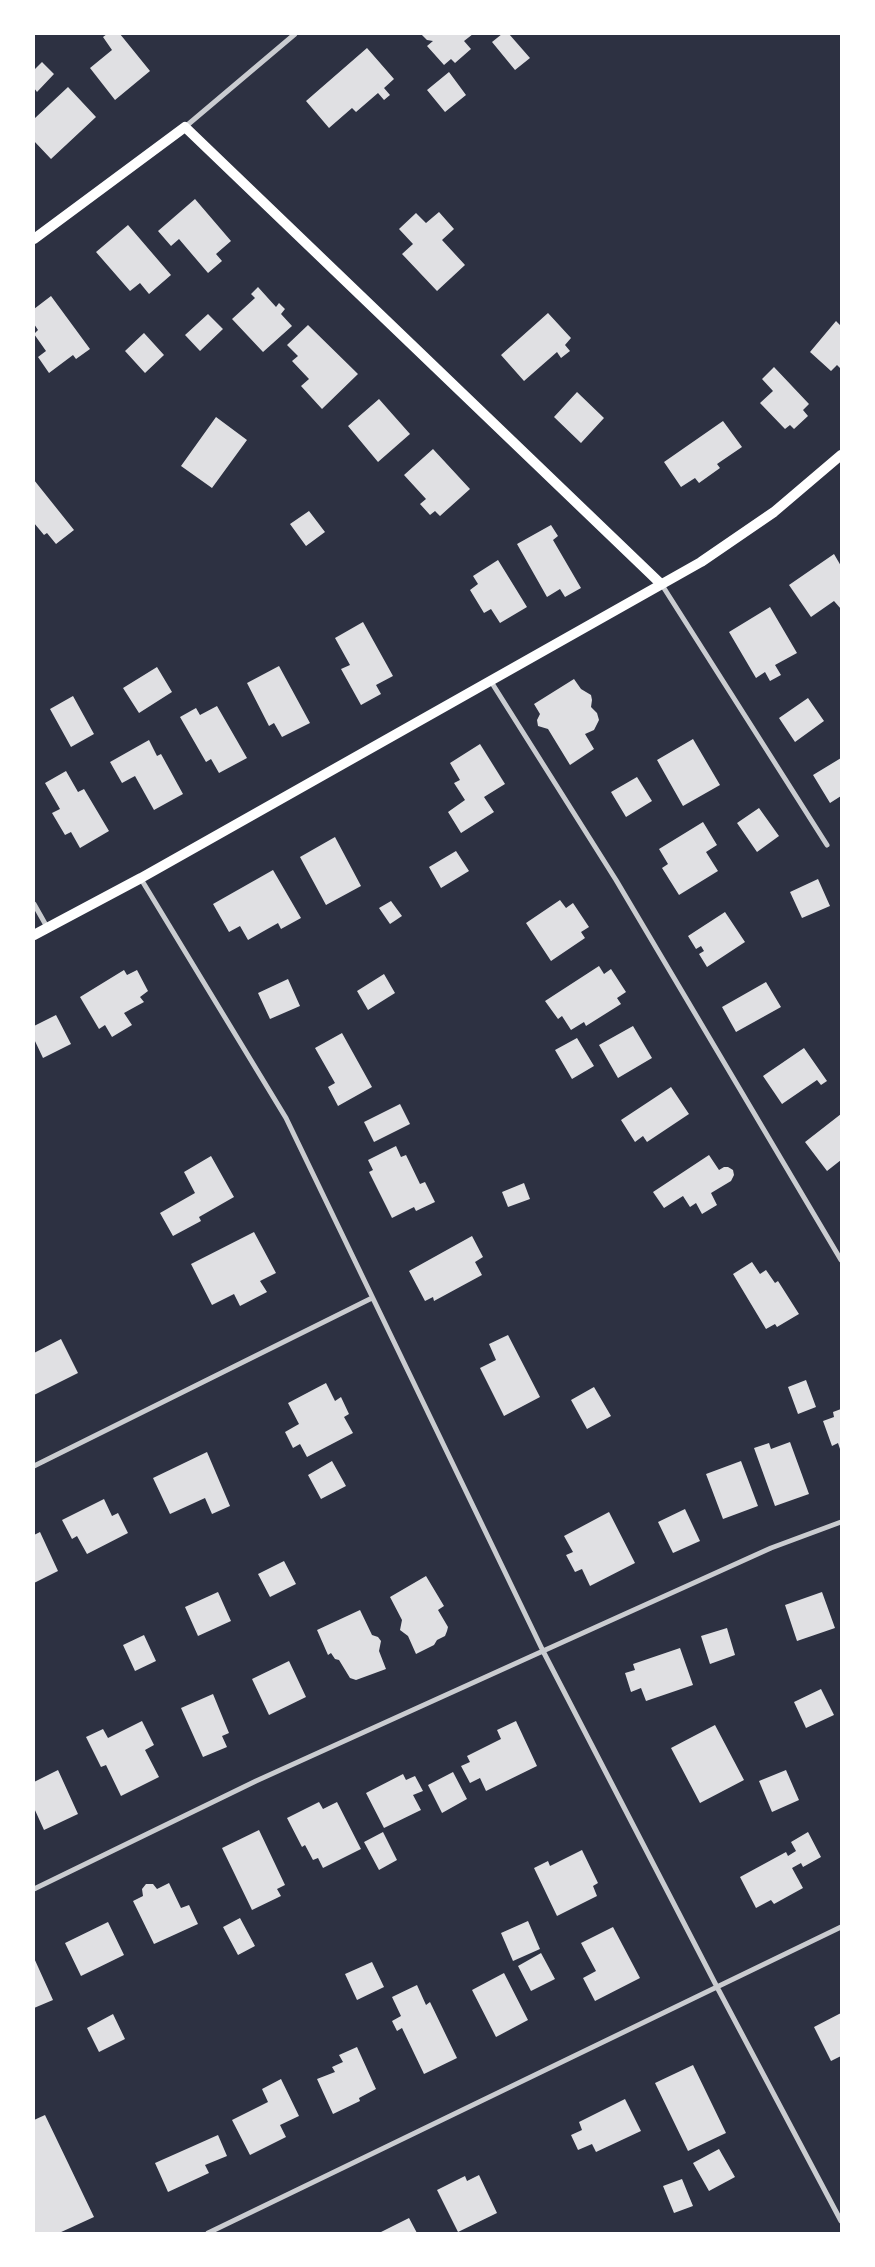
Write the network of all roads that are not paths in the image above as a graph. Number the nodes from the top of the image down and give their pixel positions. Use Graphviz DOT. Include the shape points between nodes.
graph roads {
  1 [pos="295,34"];
  2 [pos="185,128"];
  3 [pos="36,233"];
  4 [pos="841,456"];
  5 [pos="661,584"];
  6 [pos="490,680"];
  7 [pos="827,845"];
  8 [pos="141,878"];
  9 [pos="34,904"];
  10 [pos="47,927"];
  11 [pos="34,935"];
  12 [pos="841,1260"];
  13 [pos="372,1298"];
  14 [pos="34,1466"];
  15 [pos="841,1522"];
  16 [pos="543,1651"];
  17 [pos="34,1889"];
  18 [pos="841,1927"];
  19 [pos="717,1987"];
  20 [pos="841,2221"];
  21 [pos="208,2233"];
  1 -- 2 [label="street"];
  2 -- 3 [label="main road"];
  2 -- 5 [label="main road"];
  4 -- 5 [label="main road" via="740,537"];
  5 -- 6 [label="main road"];
  5 -- 7 [label="street"];
  6 -- 8 [label="main road"];
  6 -- 12 [label="street" via="616,880"];
  8 -- 10 [label="main road"];
  8 -- 13 [label="street" via="286,1118"];
  9 -- 10 [label="street"];
  10 -- 11 [label="main road"];
  13 -- 14 [label="street"];
  13 -- 16 [label="street"];
  15 -- 16 [label="street" via="771,1548"];
  16 -- 17 [label="street" via="256,1782"];
  16 -- 19 [label="street"];
  18 -- 19 [label="street"];
  19 -- 20 [label="street"];
  19 -- 21 [label="street"];
}
